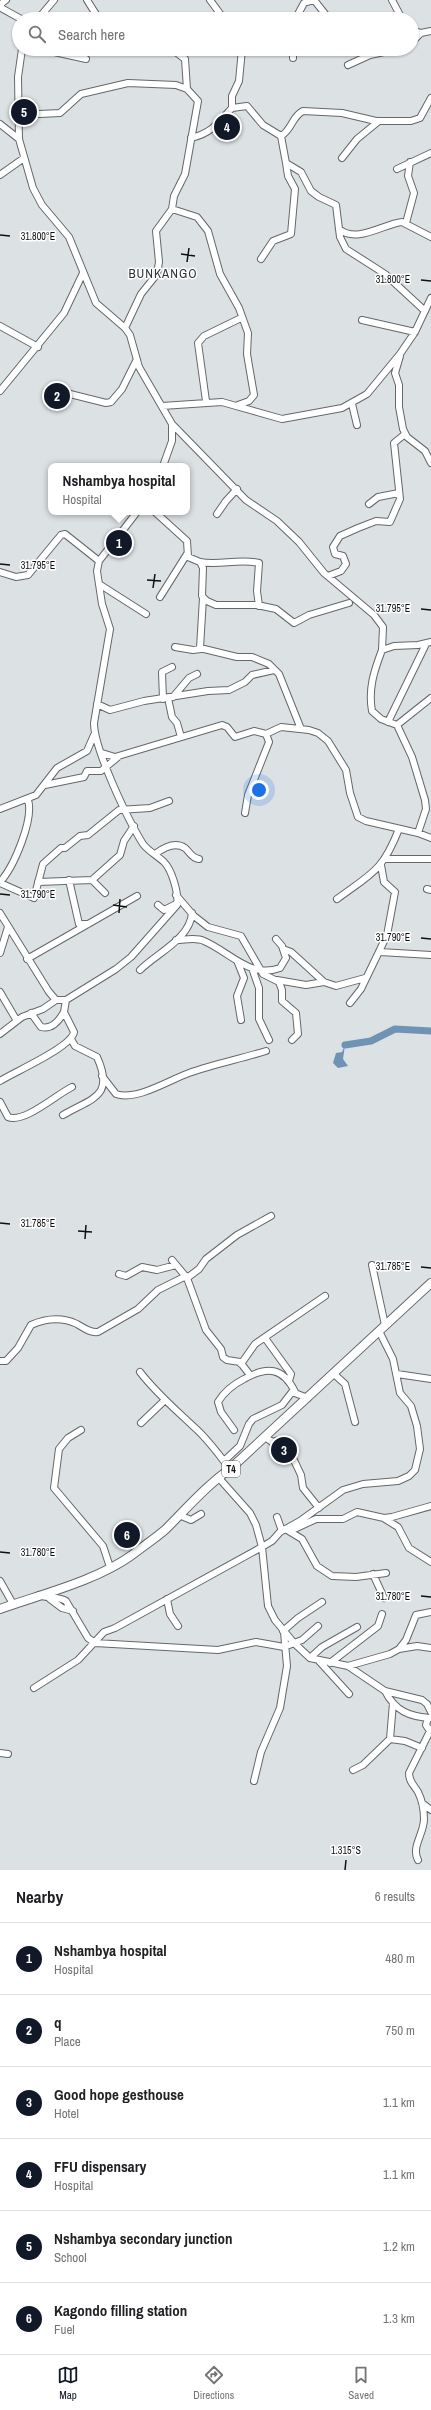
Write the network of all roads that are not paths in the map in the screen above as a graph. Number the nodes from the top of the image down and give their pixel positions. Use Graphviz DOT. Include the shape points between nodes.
graph roads {
  1 [pos="6,0"];
  2 [pos="54,0"];
  3 [pos="210,0"];
  4 [pos="314,0"];
  5 [pos="392,0"];
  6 [pos="91,1"];
  7 [pos="44,12"];
  8 [pos="96,12"];
  9 [pos="219,12"];
  10 [pos="299,12"];
  11 [pos="324,12"];
  12 [pos="398,12"];
  13 [pos="12,14"];
  14 [pos="431,31"];
  15 [pos="420,33"];
  16 [pos="21,56"];
  17 [pos="72,56"];
  18 [pos="181,56"];
  19 [pos="241,56"];
  20 [pos="368,56"];
  21 [pos="86,59"];
  22 [pos="348,65"];
  23 [pos="187,89"];
  24 [pos="431,98"];
  25 [pos="232,108"];
  26 [pos="19,115"];
  27 [pos="379,121"];
  28 [pos="0,124"];
  29 [pos="281,136"];
  30 [pos="191,138"];
  31 [pos="19,139"];
  32 [pos="431,153"];
  33 [pos="24,158"];
  34 [pos="342,158"];
  35 [pos="410,162"];
  36 [pos="286,163"];
  37 [pos="397,169"];
  38 [pos="0,174"];
  39 [pos="172,209"];
  40 [pos="406,223"];
  41 [pos="339,229"];
  42 [pos="431,237"];
  43 [pos="261,259"];
  44 [pos="83,273"];
  45 [pos="431,298"];
  46 [pos="425,311"];
  47 [pos="241,318"];
  48 [pos="362,320"];
  49 [pos="0,326"];
  50 [pos="125,328"];
  51 [pos="415,332"];
  52 [pos="38,347"];
  53 [pos="400,354"];
  54 [pos="136,361"];
  55 [pos="0,391"];
  56 [pos="52,395"];
  57 [pos="206,401"];
  58 [pos="352,404"];
  59 [pos="238,405"];
  60 [pos="162,406"];
  61 [pos="172,424"];
  62 [pos="358,425"];
  63 [pos="405,434"];
  64 [pos="164,463"];
  65 [pos="431,463"];
  66 [pos="237,489"];
  67 [pos="399,493"];
  68 [pos="369,504"];
  69 [pos="217,514"];
  70 [pos="135,515"];
  71 [pos="158,515"];
  72 [pos="187,554"];
  73 [pos="99,561"];
  74 [pos="200,562"];
  75 [pos="0,572"];
  76 [pos="328,576"];
  77 [pos="99,584"];
  78 [pos="160,597"];
  79 [pos="203,598"];
  80 [pos="349,603"];
  81 [pos="259,606"];
  82 [pos="146,614"];
  83 [pos="428,643"];
  84 [pos="175,647"];
  85 [pos="201,649"];
  86 [pos="382,650"];
  87 [pos="172,667"];
  88 [pos="274,670"];
  89 [pos="197,674"];
  90 [pos="168,698"];
  91 [pos="431,698"];
  92 [pos="97,704"];
  93 [pos="388,722"];
  94 [pos="397,725"];
  95 [pos="301,729"];
  96 [pos="266,734"];
  97 [pos="94,735"];
  98 [pos="181,737"];
  99 [pos="101,750"];
  100 [pos="87,752"];
  101 [pos="118,757"];
  102 [pos="106,766"];
  103 [pos="45,785"];
  104 [pos="28,800"];
  105 [pos="169,801"];
  106 [pos="0,809"];
  107 [pos="126,810"];
  108 [pos="245,813"];
  109 [pos="134,826"];
  110 [pos="398,829"];
  111 [pos="418,833"];
  112 [pos="431,838"];
  113 [pos="155,854"];
  114 [pos="199,859"];
  115 [pos="385,859"];
  116 [pos="431,859"];
  117 [pos="381,865"];
  118 [pos="69,880"];
  119 [pos="92,880"];
  120 [pos="38,882"];
  121 [pos="0,883"];
  122 [pos="105,893"];
  123 [pos="176,895"];
  124 [pos="137,896"];
  125 [pos="337,899"];
  126 [pos="177,903"];
  127 [pos="158,905"];
  128 [pos="0,913"];
  129 [pos="192,913"];
  130 [pos="92,923"];
  131 [pos="8,927"];
  132 [pos="276,939"];
  133 [pos="176,940"];
  134 [pos="283,949"];
  135 [pos="380,952"];
  136 [pos="0,953"];
  137 [pos="431,955"];
  138 [pos="27,959"];
  139 [pos="238,963"];
  140 [pos="252,968"];
  141 [pos="140,970"];
  142 [pos="260,970"];
  143 [pos="365,978"];
  144 [pos="276,980"];
  145 [pos="324,982"];
  146 [pos="0,992"];
  147 [pos="56,1000"];
  148 [pos="66,1000"];
  149 [pos="3,1001"];
  150 [pos="350,1003"];
  151 [pos="64,1012"];
  152 [pos="31,1013"];
  153 [pos="241,1020"];
  154 [pos="17,1021"];
  155 [pos="0,1034"];
  156 [pos="71,1039"];
  157 [pos="270,1040"];
  158 [pos="292,1040"];
  159 [pos="266,1051"];
  160 [pos="102,1076"];
  161 [pos="0,1081"];
  162 [pos="72,1087"];
  163 [pos="0,1102"];
  164 [pos="63,1115"];
  165 [pos="271,1216"];
  166 [pos="372,1264"];
  167 [pos="118,1274"];
  168 [pos="186,1277"];
  169 [pos="431,1283"];
  170 [pos="324,1296"];
  171 [pos="382,1328"];
  172 [pos="265,1338"];
  173 [pos="0,1361"];
  174 [pos="242,1364"];
  175 [pos="140,1372"];
  176 [pos="334,1374"];
  177 [pos="397,1374"];
  178 [pos="250,1375"];
  179 [pos="431,1379"];
  180 [pos="289,1382"];
  181 [pos="295,1392"];
  182 [pos="308,1398"];
  183 [pos="165,1400"];
  184 [pos="356,1422"];
  185 [pos="141,1423"];
  186 [pos="81,1430"];
  187 [pos="234,1430"];
  188 [pos="265,1437"];
  189 [pos="224,1461"];
  190 [pos="230,1469"];
  191 [pos="218,1477"];
  192 [pos="431,1506"];
  193 [pos="319,1508"];
  194 [pos="201,1514"];
  195 [pos="179,1515"];
  196 [pos="277,1517"];
  197 [pos="384,1518"];
  198 [pos="286,1531"];
  199 [pos="262,1547"];
  200 [pos="431,1562"];
  201 [pos="110,1567"];
  202 [pos="386,1573"];
  203 [pos="373,1574"];
  204 [pos="0,1582"];
  205 [pos="39,1595"];
  206 [pos="384,1598"];
  207 [pos="167,1599"];
  208 [pos="322,1602"];
  209 [pos="13,1604"];
  210 [pos="0,1609"];
  211 [pos="431,1612"];
  212 [pos="382,1614"];
  213 [pos="178,1626"];
  214 [pos="318,1626"];
  215 [pos="357,1627"];
  216 [pos="284,1631"];
  217 [pos="95,1643"];
  218 [pos="294,1643"];
  219 [pos="284,1647"];
  220 [pos="431,1648"];
  221 [pos="400,1649"];
  222 [pos="310,1658"];
  223 [pos="318,1661"];
  224 [pos="330,1663"];
  225 [pos="348,1666"];
  226 [pos="34,1688"];
  227 [pos="385,1691"];
  228 [pos="349,1694"];
  229 [pos="393,1703"];
  230 [pos="430,1716"];
  231 [pos="430,1730"];
  232 [pos="390,1740"];
  233 [pos="429,1740"];
  234 [pos="422,1748"];
  235 [pos="0,1753"];
  236 [pos="8,1754"];
  237 [pos="353,1770"];
  238 [pos="254,1781"];
  239 [pos="422,1803"];
  240 [pos="431,1810"];
  241 [pos="418,1860"];
  1 -- 13 [label="street" via="1,4 1,8"];
  2 -- 7 [label="street"];
  3 -- 9 [label="street"];
  4 -- 10 [label="street" via="304,3"];
  4 -- 11 [label="street"];
  5 -- 12 [label="street"];
  6 -- 8 [label="street"];
  14 -- 15 [label="street"];
  16 -- 26 [label="street" via="18,77"];
  17 -- 21 [label="street"];
  18 -- 23 [label="street" via="185,59"];
  19 -- 25 [label="street" via="239,81 232,96"];
  20 -- 22 [label="street"];
  23 -- 26 [label="street" via="176,85 128,83 81,94 60,113"];
  23 -- 30 [label="street" via="198,101"];
  24 -- 27 [label="street" via="417,120"];
  25 -- 29 [label="street" via="247,106 263,125"];
  25 -- 30 [label="street" via="216,127"];
  26 -- 31 [label="street"];
  27 -- 29 [label="street" via="342,113 303,111 298,114 288,132"];
  27 -- 34 [label="street" via="357,139"];
  28 -- 31 [label="street"];
  29 -- 36 [label="street"];
  30 -- 39 [label="street" via="185,174 174,196"];
  31 -- 33 [label="street"];
  32 -- 35 [label="street"];
  33 -- 38 [label="street"];
  33 -- 44 [label="street" via="36,196 69,237"];
  35 -- 37 [label="street"];
  35 -- 40 [label="street" via="408,176 414,193"];
  36 -- 41 [label="street" via="301,172 315,195 336,205"];
  36 -- 43 [label="street" via="288,176 295,189 291,234 273,241"];
  39 -- 47 [label="street" via="197,217 208,231 220,274 239,308"];
  39 -- 50 [label="street" via="156,231 159,262 157,274 142,294"];
  40 -- 41 [label="street" via="399,222 376,231 354,234 346,234"];
  40 -- 42 [label="street" via="415,231"];
  41 -- 46 [label="street" via="342,242 351,254 386,274"];
  44 -- 50 [label="street" via="96,303"];
  44 -- 52 [label="street" via="64,313"];
  45 -- 46 [label="street"];
  46 -- 51 [label="street"];
  47 -- 57 [label="street" via="204,336 198,343"];
  47 -- 59 [label="street" via="248,333 247,351 254,395 249,401"];
  48 -- 51 [label="street"];
  49 -- 52 [label="street"];
  50 -- 54 [label="street" via="130,335"];
  51 -- 53 [label="street"];
  52 -- 55 [label="street"];
  53 -- 58 [label="street" via="374,387"];
  53 -- 63 [label="street" via="395,373 399,385 400,414"];
  54 -- 56 [label="street" via="122,389 111,402 58,391"];
  54 -- 60 [label="street"];
  57 -- 59 [label="street"];
  57 -- 60 [label="street"];
  58 -- 59 [label="street" via="333,411 282,419"];
  58 -- 62 [label="street"];
  60 -- 61 [label="street"];
  61 -- 64 [label="street" via="172,441"];
  61 -- 66 [label="street" via="199,454"];
  63 -- 65 [label="street" via="422,448"];
  63 -- 67 [label="street" via="396,440 394,445"];
  66 -- 69 [label="street"];
  66 -- 76 [label="street" via="251,504 277,521 300,542"];
  67 -- 68 [label="street" via="378,498"];
  67 -- 76 [label="street" via="399,503 390,522 374,521 337,539 333,547 335,554 343,556 346,564 341,571"];
  70 -- 73 [label="street"];
  71 -- 72 [label="street" via="187,541"];
  72 -- 74 [label="street"];
  72 -- 78 [label="street"];
  73 -- 75 [label="street" via="65,534 61,535 28,576 16,577"];
  73 -- 77 [label="street"];
  74 -- 79 [label="street" via="203,568"];
  74 -- 81 [label="street" via="258,563"];
  76 -- 86 [label="street" via="378,619 384,635"];
  77 -- 82 [label="street"];
  77 -- 92 [label="street" via="110,629"];
  79 -- 81 [label="street" via="212,604 224,606"];
  79 -- 85 [label="street"];
  80 -- 81 [label="street" via="311,614 294,623 289,622 278,610"];
  83 -- 86 [label="street" via="394,646"];
  83 -- 93 [label="street"];
  84 -- 85 [label="street"];
  85 -- 88 [label="street" via="237,657 252,657 265,662"];
  86 -- 93 [label="street" via="372,680 371,702 375,715"];
  87 -- 90 [label="street" via="162,672"];
  88 -- 90 [label="street" via="252,675 232,690"];
  88 -- 95 [label="street" via="281,678"];
  89 -- 90 [label="street"];
  90 -- 92 [label="street" via="110,710"];
  90 -- 98 [label="street" via="172,717 177,723"];
  91 -- 94 [label="street"];
  92 -- 97 [label="street"];
  93 -- 94 [label="street"];
  94 -- 111 [label="street" via="412,757 425,800 426,809"];
  95 -- 96 [label="street" via="281,727"];
  95 -- 110 [label="street" via="318,733 328,741 338,755 346,770 358,817 366,822"];
  96 -- 98 [label="street" via="254,731 235,737 222,725"];
  96 -- 108 [label="street" via="269,742 245,802"];
  97 -- 99 [label="street"];
  97 -- 100 [label="street"];
  98 -- 101 [label="street"];
  99 -- 100 [label="street"];
  99 -- 101 [label="street"];
  99 -- 102 [label="street"];
  100 -- 103 [label="street" via="57,768"];
  101 -- 102 [label="street"];
  102 -- 103 [label="street" via="101,771 87,771 84,777"];
  102 -- 107 [label="street"];
  103 -- 104 [label="street"];
  104 -- 106 [label="street"];
  104 -- 121 [label="street" via="30,816 11,868"];
  105 -- 107 [label="street" via="150,808"];
  107 -- 109 [label="street"];
  107 -- 120 [label="street" via="116,811 88,835 78,837 56,852 43,864"];
  109 -- 113 [label="street" via="144,845"];
  109 -- 119 [label="street" via="124,841 120,855"];
  110 -- 111 [label="street"];
  110 -- 115 [label="street"];
  111 -- 112 [label="street"];
  113 -- 114 [label="street" via="167,847 179,846 193,858"];
  113 -- 123 [label="street" via="169,869"];
  115 -- 116 [label="street"];
  115 -- 117 [label="street"];
  117 -- 125 [label="street" via="368,879"];
  117 -- 135 [label="street" via="384,882 395,894 390,926"];
  118 -- 119 [label="street"];
  118 -- 120 [label="street"];
  118 -- 130 [label="street" via="79,924"];
  119 -- 122 [label="street"];
  120 -- 121 [label="street" via="33,898"];
  123 -- 126 [label="street"];
  123 -- 129 [label="street"];
  124 -- 130 [label="street"];
  126 -- 127 [label="street" via="164,910"];
  126 -- 148 [label="street" via="166,920 131,957"];
  128 -- 131 [label="street"];
  129 -- 133 [label="street" via="188,928"];
  129 -- 142 [label="street" via="208,927 241,936"];
  130 -- 138 [label="street"];
  131 -- 136 [label="street"];
  131 -- 138 [label="street"];
  132 -- 134 [label="street"];
  133 -- 139 [label="street" via="204,941"];
  133 -- 141 [label="street"];
  134 -- 142 [label="street" via="286,958 280,968 272,971"];
  134 -- 145 [label="street" via="291,952"];
  135 -- 137 [label="street"];
  135 -- 143 [label="street"];
  138 -- 147 [label="street"];
  139 -- 140 [label="street"];
  139 -- 153 [label="street" via="244,978 237,996"];
  140 -- 142 [label="street"];
  140 -- 157 [label="street" via="259,988 259,1019"];
  142 -- 144 [label="street"];
  143 -- 145 [label="street" via="336,986"];
  143 -- 150 [label="street" via="361,989"];
  144 -- 145 [label="street" via="306,985"];
  144 -- 158 [label="street" via="282,987 283,1002 296,1013 298,1034"];
  146 -- 149 [label="street"];
  147 -- 148 [label="street"];
  147 -- 152 [label="street"];
  148 -- 151 [label="street"];
  149 -- 154 [label="street"];
  151 -- 152 [label="street" via="56,1023 45,1028 38,1024"];
  151 -- 156 [label="street" via="74,1032"];
  152 -- 154 [label="street"];
  154 -- 155 [label="street"];
  156 -- 160 [label="street" via="75,1046 96,1057"];
  156 -- 161 [label="street"];
  159 -- 160 [label="street" via="188,1074 131,1095 116,1094"];
  160 -- 164 [label="street" via="103,1087 98,1096"];
  162 -- 163 [label="street" via="52,1097 37,1110 12,1119 6,1114"];
  165 -- 168 [label="street" via="237,1235 206,1259 199,1269"];
  166 -- 171 [label="street"];
  167 -- 168 [label="street" via="126,1276 142,1267 157,1270 174,1263"];
  168 -- 173 [label="street" via="158,1290 138,1309 98,1332 55,1318 31,1325 18,1348 6,1361"];
  168 -- 174 [label="street" via="206,1330 221,1349 223,1357"];
  169 -- 171 [label="highway, T4"];
  170 -- 172 [label="street"];
  171 -- 176 [label="highway, T4"];
  171 -- 177 [label="street"];
  172 -- 174 [label="street" via="251,1348"];
  172 -- 180 [label="street" via="291,1374"];
  174 -- 178 [label="street"];
  175 -- 183 [label="street"];
  176 -- 182 [label="highway, T4"];
  176 -- 184 [label="street" via="345,1384"];
  177 -- 179 [label="street"];
  177 -- 193 [label="street" via="400,1393 411,1406 419,1433 420,1449 415,1470 398,1481 352,1486"];
  178 -- 180 [label="street" via="268,1370 281,1373"];
  178 -- 187 [label="street" via="232,1387 218,1402 221,1412"];
  180 -- 181 [label="street"];
  181 -- 182 [label="street"];
  181 -- 189 [label="street" via="289,1394 278,1407 253,1420 240,1446"];
  182 -- 188 [label="highway, T4"];
  183 -- 185 [label="street"];
  183 -- 189 [label="street" via="199,1431"];
  186 -- 201 [label="street" via="68,1438 60,1448 54,1488 102,1546"];
  188 -- 190 [label="highway, T4"];
  188 -- 193 [label="street" via="272,1442 284,1439 301,1475 304,1488"];
  189 -- 190 [label="street"];
  190 -- 191 [label="highway, T4"];
  191 -- 195 [label="highway, T4"];
  191 -- 199 [label="street" via="250,1513"];
  192 -- 197 [label="street"];
  193 -- 198 [label="street"];
  194 -- 195 [label="street" via="191,1520"];
  195 -- 201 [label="highway, T4" via="135,1552"];
  196 -- 198 [label="street"];
  197 -- 198 [label="street" via="357,1512 343,1519 316,1519"];
  197 -- 200 [label="street" via="396,1525 409,1548"];
  198 -- 199 [label="street"];
  198 -- 203 [label="street" via="302,1539 317,1566 332,1576 356,1577"];
  199 -- 207 [label="street"];
  199 -- 216 [label="street" via="268,1606"];
  201 -- 205 [label="highway, T4"];
  202 -- 203 [label="street"];
  203 -- 206 [label="street"];
  204 -- 209 [label="street"];
  205 -- 209 [label="highway, T4"];
  205 -- 217 [label="street" via="73,1611 88,1638"];
  207 -- 213 [label="street" via="170,1614"];
  207 -- 217 [label="street" via="104,1632"];
  208 -- 216 [label="street"];
  209 -- 210 [label="highway, T4"];
  211 -- 221 [label="street" via="416,1615"];
  212 -- 224 [label="street" via="378,1626"];
  214 -- 218 [label="street" via="302,1640"];
  215 -- 222 [label="street" via="322,1647"];
  216 -- 218 [label="street"];
  216 -- 219 [label="street"];
  217 -- 219 [label="street" via="218,1650 256,1642"];
  217 -- 226 [label="street" via="78,1660"];
  218 -- 219 [label="street"];
  218 -- 222 [label="street"];
  219 -- 238 [label="street" via="287,1666 280,1708 261,1752"];
  220 -- 221 [label="street" via="422,1646"];
  221 -- 225 [label="street"];
  222 -- 223 [label="street"];
  223 -- 224 [label="street"];
  223 -- 228 [label="street"];
  224 -- 225 [label="street"];
  225 -- 227 [label="street"];
  227 -- 229 [label="street"];
  227 -- 230 [label="street" via="422,1700 427,1704"];
  229 -- 230 [label="street" via="410,1716"];
  229 -- 232 [label="street"];
  230 -- 231 [label="street" via="426,1725"];
  231 -- 233 [label="street"];
  232 -- 234 [label="street" via="405,1741"];
  232 -- 237 [label="street" via="362,1766"];
  233 -- 234 [label="street"];
  234 -- 239 [label="street" via="409,1773 410,1782"];
  235 -- 236 [label="street"];
  239 -- 240 [label="street"];
  239 -- 241 [label="street" via="424,1830 415,1849"];
}
